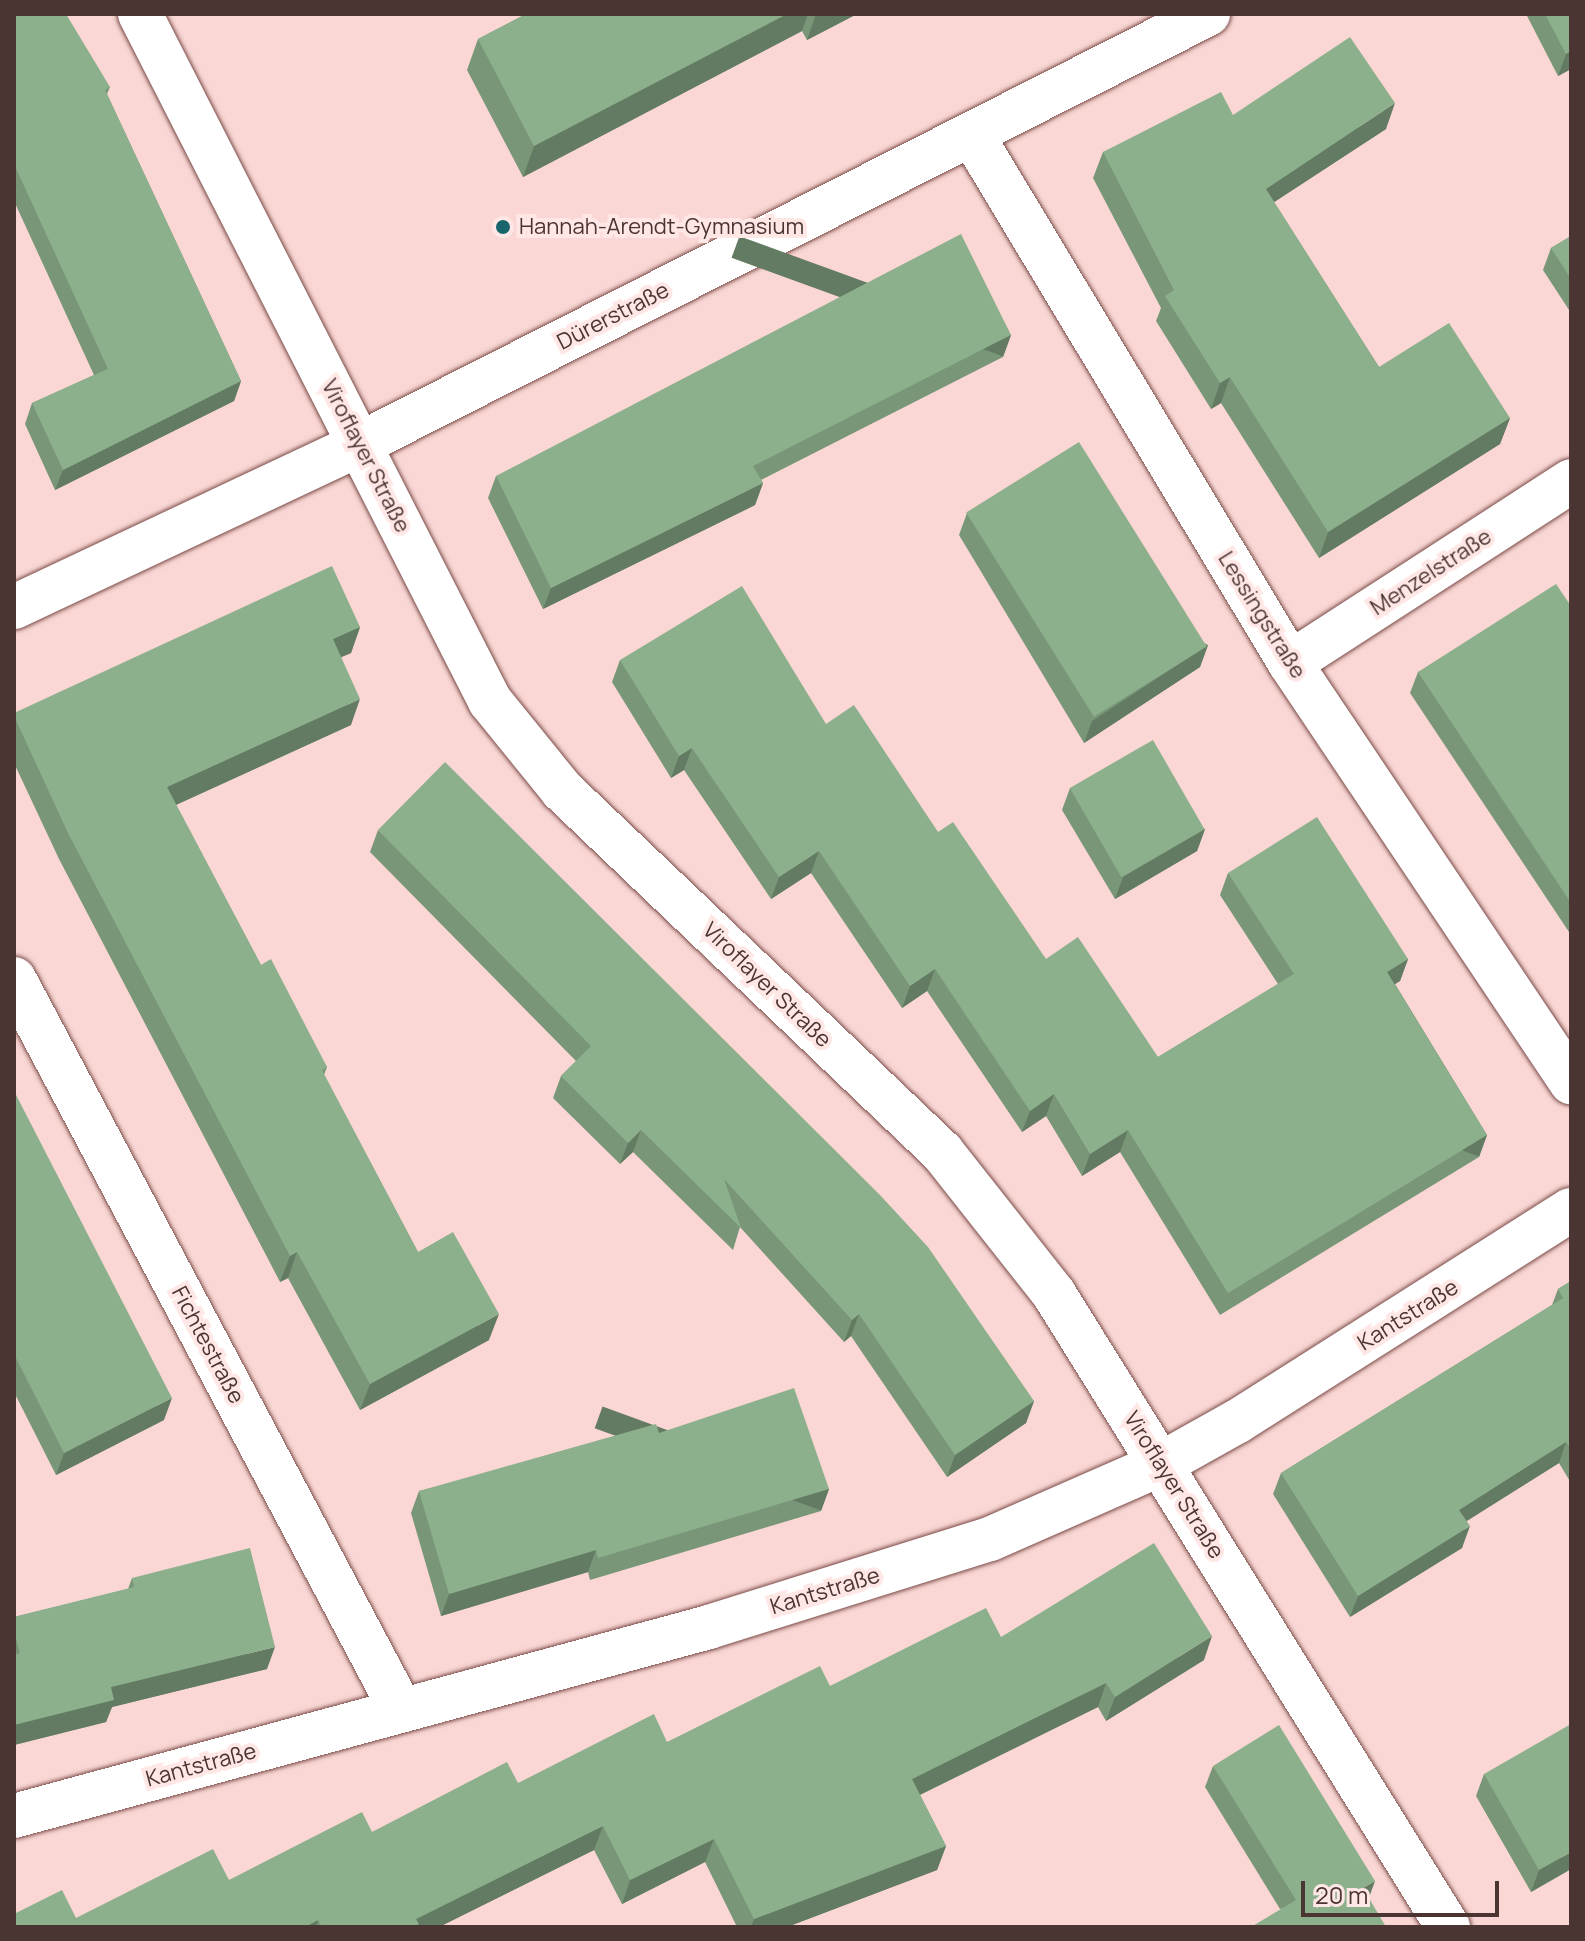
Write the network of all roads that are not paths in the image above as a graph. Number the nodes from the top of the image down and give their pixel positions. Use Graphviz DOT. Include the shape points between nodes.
graph roads {
  1 [pos="140,14"];
  2 [pos="1208,14"];
  3 [pos="972,135"];
  4 [pos="360,444"];
  5 [pos="1571,481"];
  6 [pos="14,607"];
  7 [pos="1290,663"];
  8 [pos="14,979"];
  9 [pos="1571,1082"];
  10 [pos="1571,1210"];
  11 [pos="1161,1464"];
  12 [pos="401,1710"];
  13 [pos="14,1816"];
  14 [pos="1448,1927"];
  1 -- 4 [label="street, Viroflayer Straße"];
  2 -- 3 [label="street, Dürerstraße"];
  3 -- 4 [label="street, Dürerstraße"];
  3 -- 7 [label="street, Lessingstraße"];
  4 -- 6 [label="street, Dürerstraße"];
  4 -- 11 [label="street, Viroflayer Straße" via="490,701 529,756 942,1152 1054,1294"];
  5 -- 7 [label="street, Menzelstraße"];
  7 -- 9 [label="street, Lessingstraße"];
  8 -- 12 [label="street, Fichtestraße"];
  10 -- 11 [label="street, Kantstraße" via="1415,1312"];
  11 -- 12 [label="street, Kantstraße" via="990,1539 709,1627"];
  11 -- 14 [label="street, Viroflayer Straße"];
  12 -- 13 [label="street, Kantstraße"];
}
